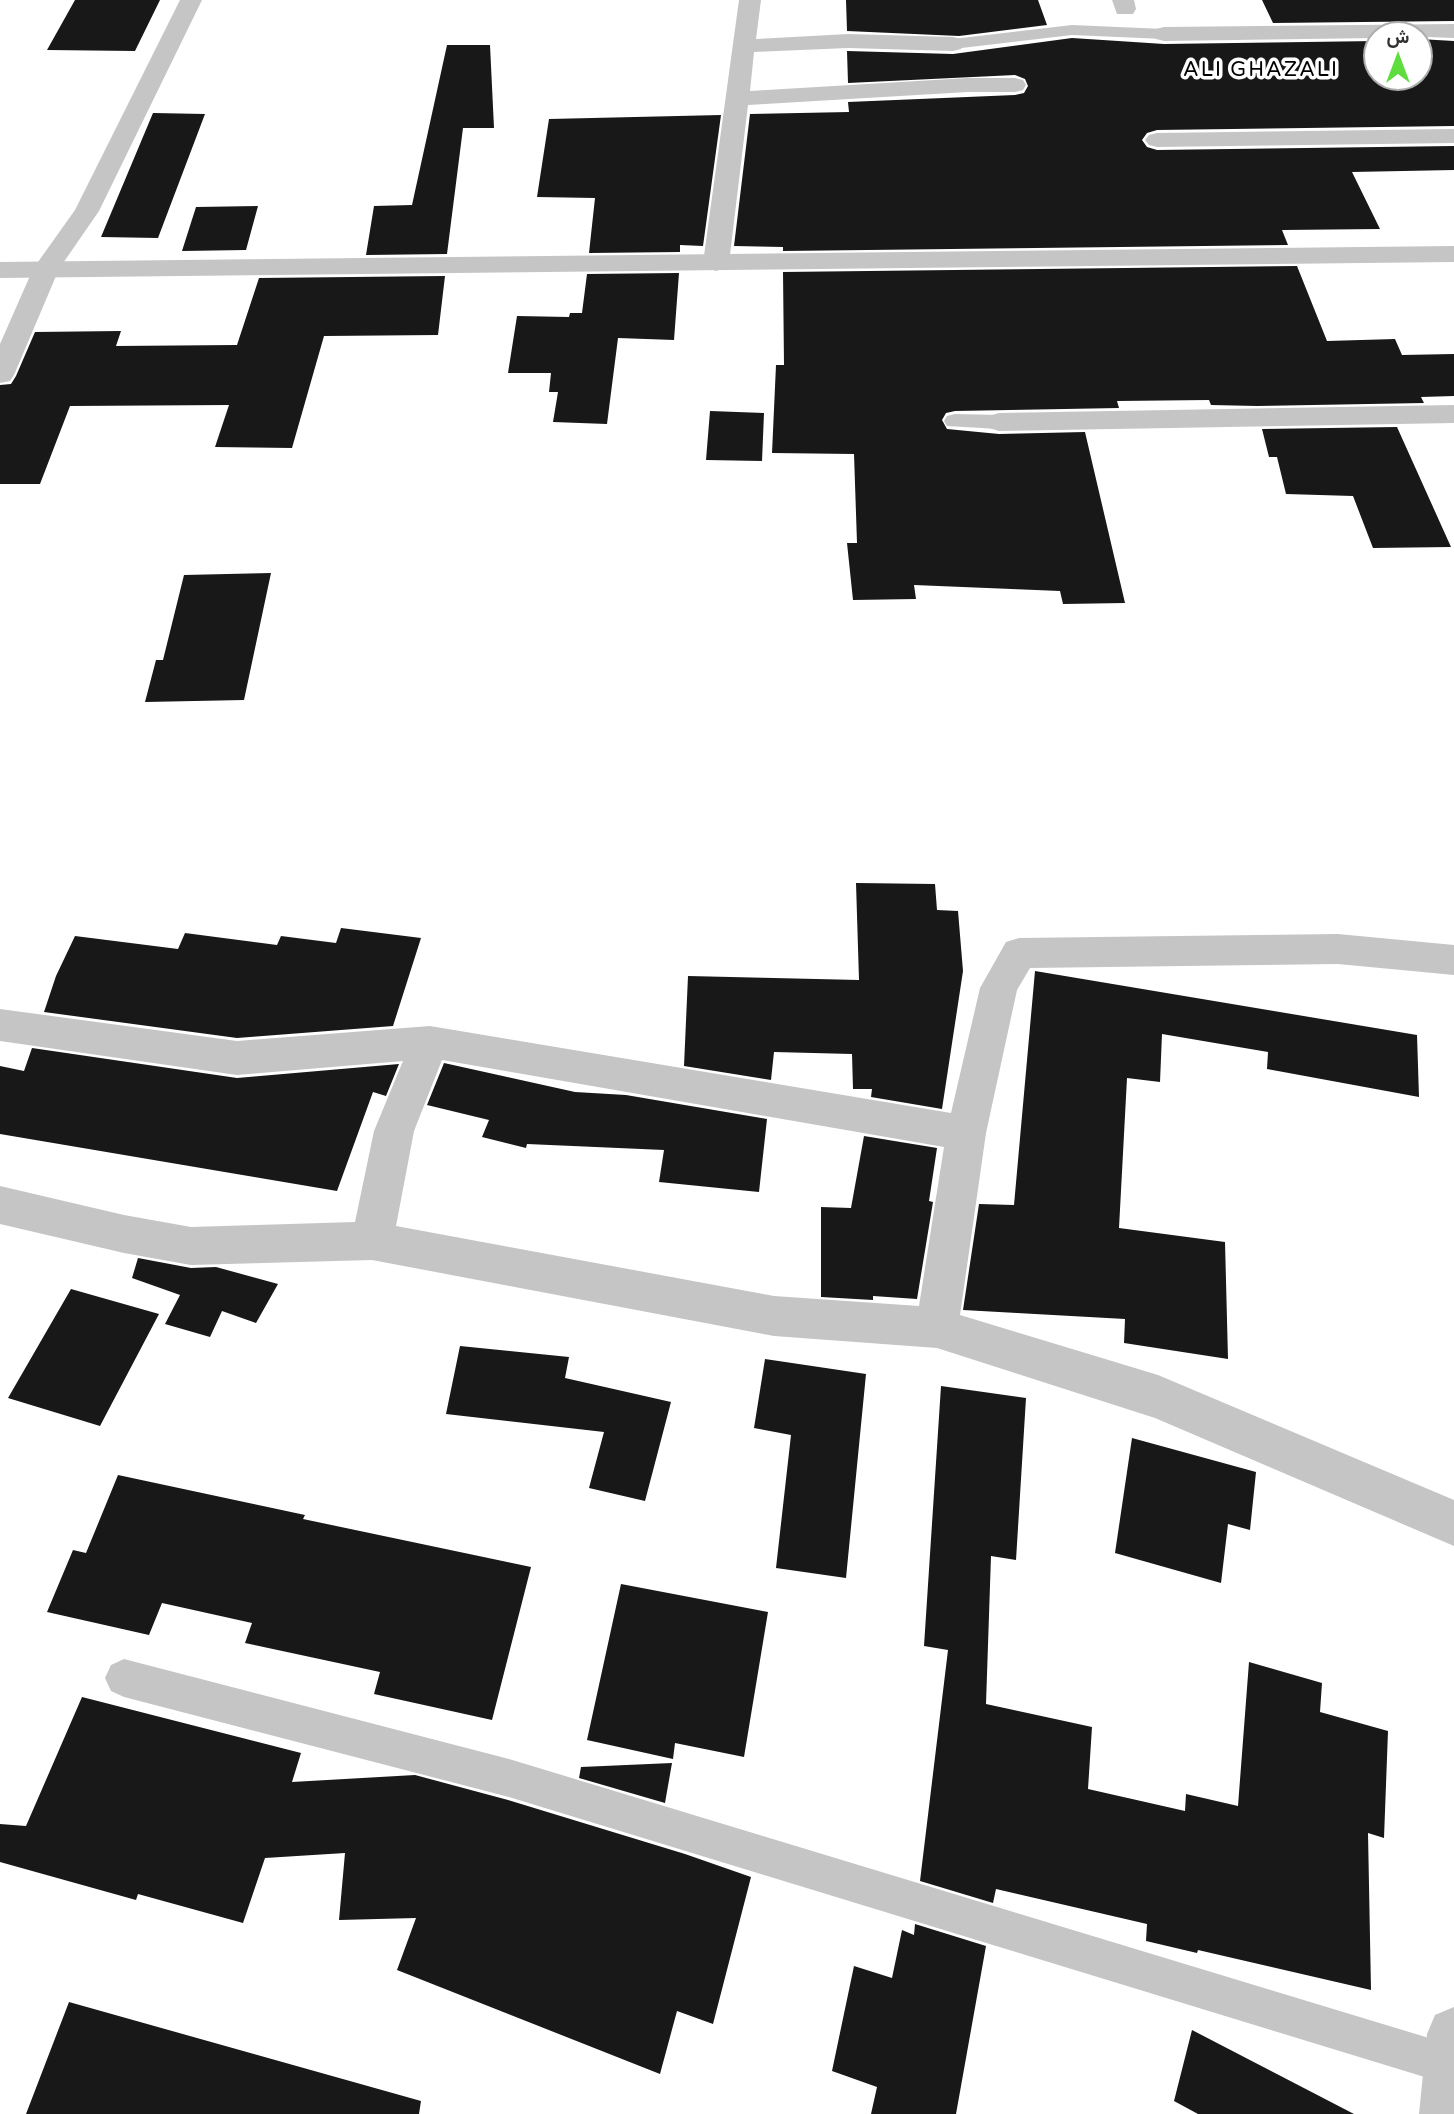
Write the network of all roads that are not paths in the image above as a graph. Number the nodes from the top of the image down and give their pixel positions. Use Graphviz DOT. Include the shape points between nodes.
graph roads {
  1 [pos="191,0"];
  2 [pos="750,0"];
  3 [pos="1124,13"];
  4 [pos="1454,32"];
  5 [pos="1164,34"];
  6 [pos="953,44"];
  7 [pos="744,46"];
  8 [pos="1015,85"];
  9 [pos="737,99"];
  10 [pos="1454,136"];
  11 [pos="1157,139"];
  12 [pos="1454,254"];
  13 [pos="716,263"];
  14 [pos="46,269"];
  15 [pos="0,270"];
  16 [pos="0,375"];
  17 [pos="1454,414"];
  18 [pos="955,421"];
  19 [pos="999,422"];
  20 [pos="1454,960"];
  21 [pos="0,1025"];
  22 [pos="430,1042"];
  23 [pos="966,1133"];
  24 [pos="0,1205"];
  25 [pos="372,1241"];
  26 [pos="937,1328"];
  27 [pos="1454,1523"];
  28 [pos="124,1678"];
  29 [pos="1451,2071"];
  1 -- 14 [label="street" via="93,199"];
  2 -- 7 [label="street"];
  3 -- 5 [label="lane"];
  3 -- 6 [label="lane" via="1072,30"];
  4 -- 5 [label="street"];
  6 -- 7 [label="street" via="848,41"];
  7 -- 9 [label="street"];
  8 -- 9 [label="street"];
  9 -- 13 [label="street"];
  10 -- 11 [label="street"];
  12 -- 13 [label="street"];
  13 -- 14 [label="street"];
  14 -- 15 [label="street"];
  14 -- 16 [label="street"];
  17 -- 19 [label="street"];
  18 -- 19 [label="lane"];
  20 -- 23 [label="street" via="1338,949 1019,953 999,988"];
  21 -- 22 [label="street" via="237,1058"];
  22 -- 23 [label="street"];
  22 -- 25 [label="street" via="394,1131"];
  23 -- 26 [label="street"];
  24 -- 25 [label="street" via="191,1246"];
  25 -- 26 [label="street" via="774,1316"];
  26 -- 27 [label="street" via="1157,1397"];
  28 -- 29 [label="lane" via="509,1779"];
}
